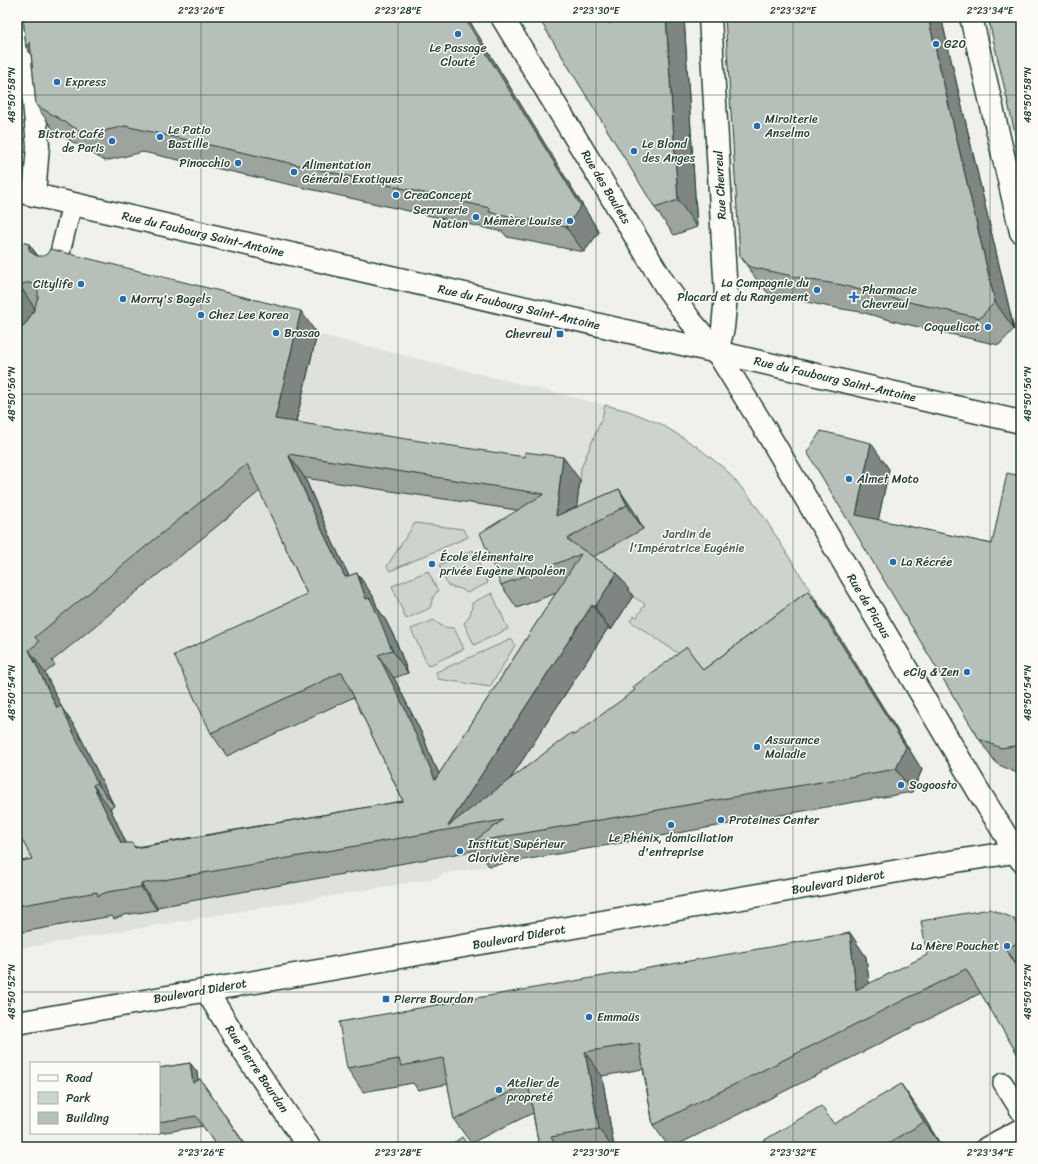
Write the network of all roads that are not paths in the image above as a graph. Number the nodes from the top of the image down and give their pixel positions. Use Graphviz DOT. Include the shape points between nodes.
graph roads {
  1 [pos="26,17"];
  2 [pos="502,17"];
  3 [pos="710,17"];
  4 [pos="971,17"];
  5 [pos="26,193"];
  6 [pos="72,204"];
  7 [pos="1021,232"];
  8 [pos="56,269"];
  9 [pos="717,352"];
  10 [pos="1021,422"];
  11 [pos="1020,854"];
  12 [pos="206,990"];
  13 [pos="17,1023"];
  14 [pos="1003,1083"];
  15 [pos="1021,1112"];
  16 [pos="1021,1128"];
  17 [pos="309,1147"];
  18 [pos="986,1147"];
  1 -- 5 [label="main road" via="38,146"];
  2 -- 9 [label="main road, Rue des Boulets" via="665,285"];
  3 -- 9 [label="main road, Rue Chevreul" via="726,295 723,328"];
  4 -- 7 [label="main road"];
  5 -- 6 [label="main road, Rue du Faubourg Saint-Antoine"];
  6 -- 8 [label="lane"];
  6 -- 9 [label="main road, Rue du Faubourg Saint-Antoine"];
  9 -- 10 [label="main road, Rue du Faubourg Saint-Antoine"];
  9 -- 11 [label="main road, Rue de Picpus" via="979,792"];
  11 -- 12 [label="main road, Boulevard Diderot" via="956,861"];
  12 -- 13 [label="main road, Boulevard Diderot"];
  12 -- 17 [label="main road, Rue Pierre Bourdan" via="246,1055"];
  14 -- 15 [label="lane"];
  16 -- 18 [label="lane"];
}
